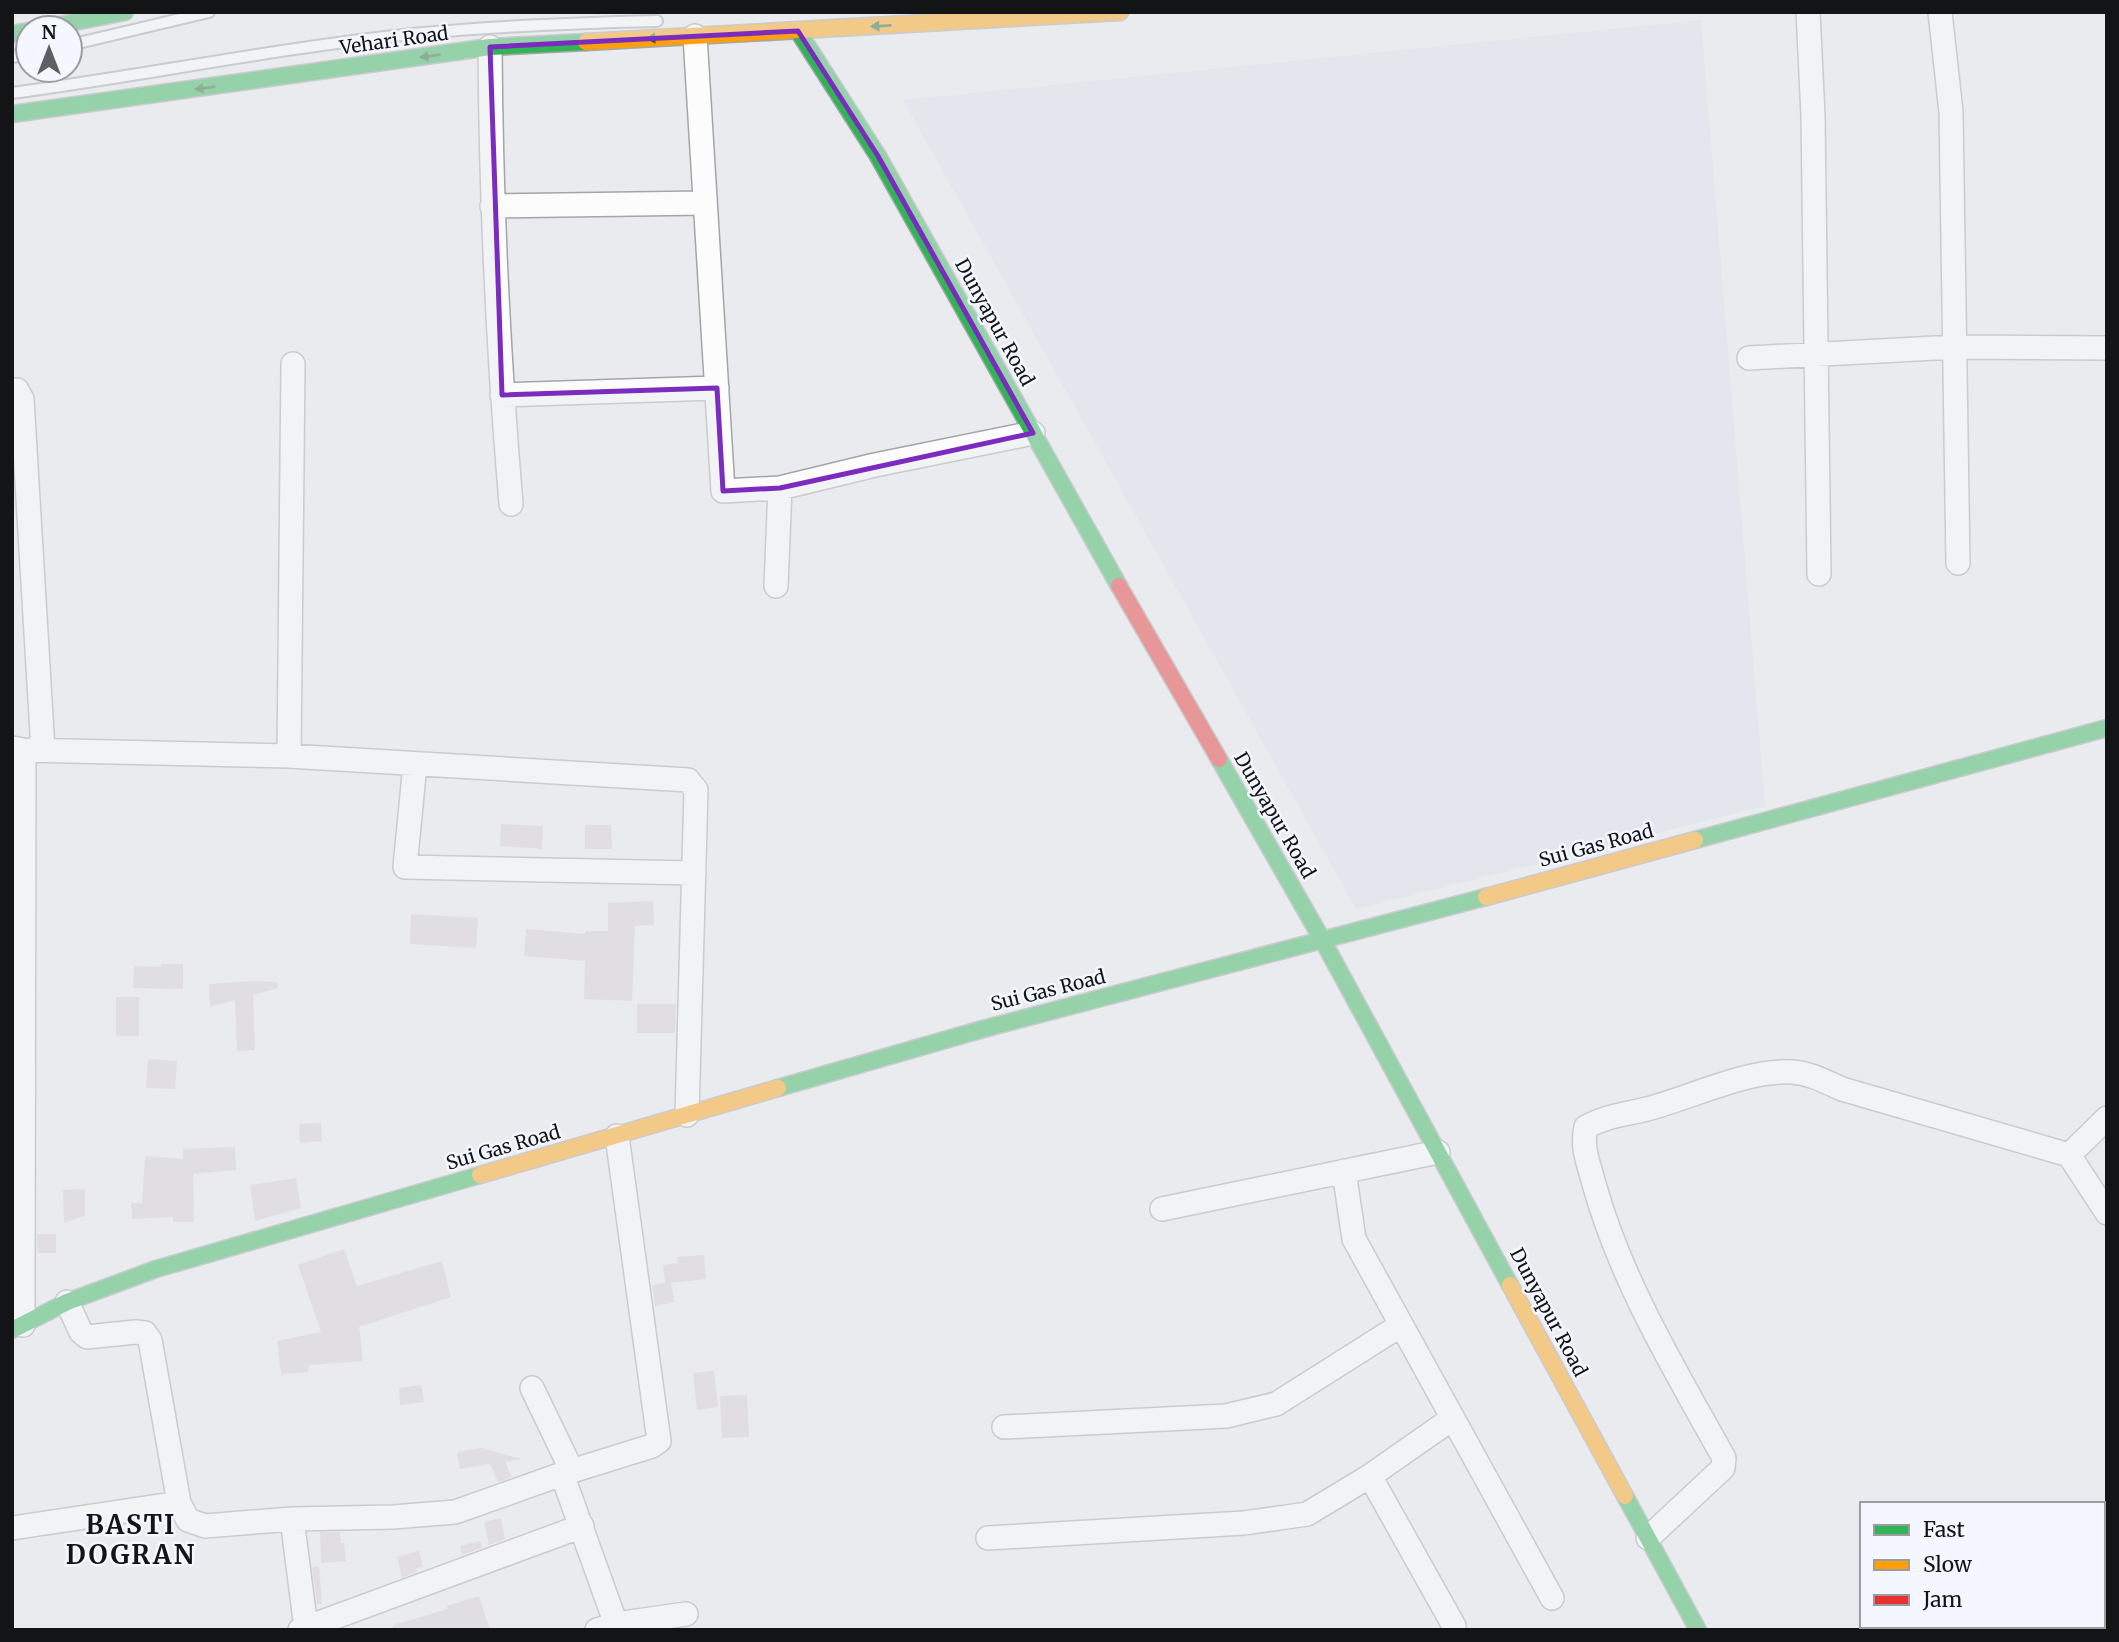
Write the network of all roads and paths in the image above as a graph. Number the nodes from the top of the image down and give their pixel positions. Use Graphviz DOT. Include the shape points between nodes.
graph roads {
  1 [pos="125,12"];
  2 [pos="209,12"];
  3 [pos="1120,12"];
  4 [pos="1808,12"];
  5 [pos="1940,12"];
  6 [pos="84,20"];
  7 [pos="668,20"];
  8 [pos="738,20"];
  9 [pos="798,31"];
  10 [pos="695,36"];
  11 [pos="84,42"];
  12 [pos="490,47"];
  13 [pos="12,93"];
  14 [pos="12,114"];
  15 [pos="705,203"];
  16 [pos="492,206"];
  17 [pos="1954,347"];
  18 [pos="2107,348"];
  19 [pos="1816,354"];
  20 [pos="1749,358"];
  21 [pos="293,364"];
  22 [pos="717,388"];
  23 [pos="12,390"];
  24 [pos="502,395"];
  25 [pos="1033,433"];
  26 [pos="780,488"];
  27 [pos="511,504"];
  28 [pos="1958,563"];
  29 [pos="1819,574"];
  30 [pos="776,586"];
  31 [pos="22,602"];
  32 [pos="2107,729"];
  33 [pos="26,749"];
  34 [pos="289,756"];
  35 [pos="415,764"];
  36 [pos="694,873"];
  37 [pos="1323,941"];
  38 [pos="687,1115"];
  39 [pos="2107,1118"];
  40 [pos="617,1136"];
  41 [pos="1438,1152"];
  42 [pos="2069,1155"];
  43 [pos="1344,1171"];
  44 [pos="1162,1209"];
  45 [pos="2107,1213"];
  46 [pos="67,1302"];
  47 [pos="1401,1325"];
  48 [pos="17,1327"];
  49 [pos="532,1388"];
  50 [pos="1453,1418"];
  51 [pos="1004,1427"];
  52 [pos="567,1472"];
  53 [pos="1370,1476"];
  54 [pos="179,1503"];
  55 [pos="292,1520"];
  56 [pos="582,1526"];
  57 [pos="12,1528"];
  58 [pos="988,1538"];
  59 [pos="1648,1538"];
  60 [pos="1552,1598"];
  61 [pos="686,1614"];
  62 [pos="1454,1626"];
  63 [pos="607,1627"];
  64 [pos="303,1629"];
  65 [pos="1698,1630"];
  1 -- 6 [label="street"];
  2 -- 11 [label="lane"];
  3 -- 9 [label="street, Vehari Road, one-way"];
  4 -- 19 [label="street" via="1814,116"];
  5 -- 17 [label="street" via="1951,112"];
  7 -- 13 [label="lane" via="412,34"];
  8 -- 9 [label="lane"];
  9 -- 10 [label="street, Vehari Road"];
  9 -- 25 [label="street, Dunyapur Road" via="878,156"];
  10 -- 12 [label="street, Vehari Road, one-way"];
  10 -- 15 [label="street"];
  12 -- 14 [label="street, Vehari Road, one-way"];
  12 -- 16 [label="street"];
  15 -- 16 [label="street"];
  15 -- 22 [label="street"];
  16 -- 24 [label="street"];
  17 -- 18 [label="street"];
  17 -- 19 [label="street"];
  17 -- 28 [label="street"];
  19 -- 20 [label="street"];
  19 -- 29 [label="street"];
  21 -- 34 [label="street"];
  22 -- 24 [label="street"];
  22 -- 26 [label="street" via="723,491"];
  23 -- 31 [label="street" via="22,398"];
  24 -- 27 [label="street"];
  25 -- 26 [label="street"];
  25 -- 37 [label="street, Dunyapur Road"];
  26 -- 30 [label="street"];
  31 -- 33 [label="street"];
  32 -- 37 [label="street, Sui Gas Road"];
  33 -- 34 [label="street"];
  33 -- 48 [label="street"];
  34 -- 35 [label="street"];
  35 -- 36 [label="street" via="688,780 696,790"];
  35 -- 36 [label="street" via="405,867"];
  36 -- 38 [label="street"];
  37 -- 38 [label="street, Sui Gas Road" via="983,1028"];
  37 -- 41 [label="street, Dunyapur Road"];
  38 -- 40 [label="street, Sui Gas Road"];
  39 -- 42 [label="street"];
  40 -- 46 [label="street, Sui Gas Road" via="156,1269"];
  40 -- 52 [label="street" via="659,1441"];
  41 -- 43 [label="street"];
  41 -- 59 [label="street, Dunyapur Road"];
  42 -- 45 [label="street"];
  42 -- 59 [label="street" via="1793,1072 1763,1073 1646,1109 1607,1116 1586,1128 1583,1143 1607,1228 1660,1341 1724,1458 1723,1468"];
  43 -- 44 [label="street"];
  43 -- 47 [label="street" via="1354,1239"];
  46 -- 48 [label="street, Sui Gas Road"];
  46 -- 54 [label="street" via="88,1337 135,1332 145,1333 150,1340"];
  47 -- 50 [label="street"];
  47 -- 51 [label="street" via="1276,1404 1226,1416"];
  49 -- 52 [label="street"];
  50 -- 53 [label="street"];
  50 -- 60 [label="street"];
  52 -- 55 [label="street" via="454,1512"];
  52 -- 56 [label="street"];
  53 -- 58 [label="street" via="1307,1514 1244,1523"];
  53 -- 62 [label="street"];
  54 -- 55 [label="street" via="188,1520 205,1526"];
  54 -- 57 [label="street"];
  55 -- 64 [label="street"];
  56 -- 63 [label="street"];
  56 -- 64 [label="street"];
  59 -- 65 [label="street, Dunyapur Road"];
  61 -- 63 [label="street"];
}
